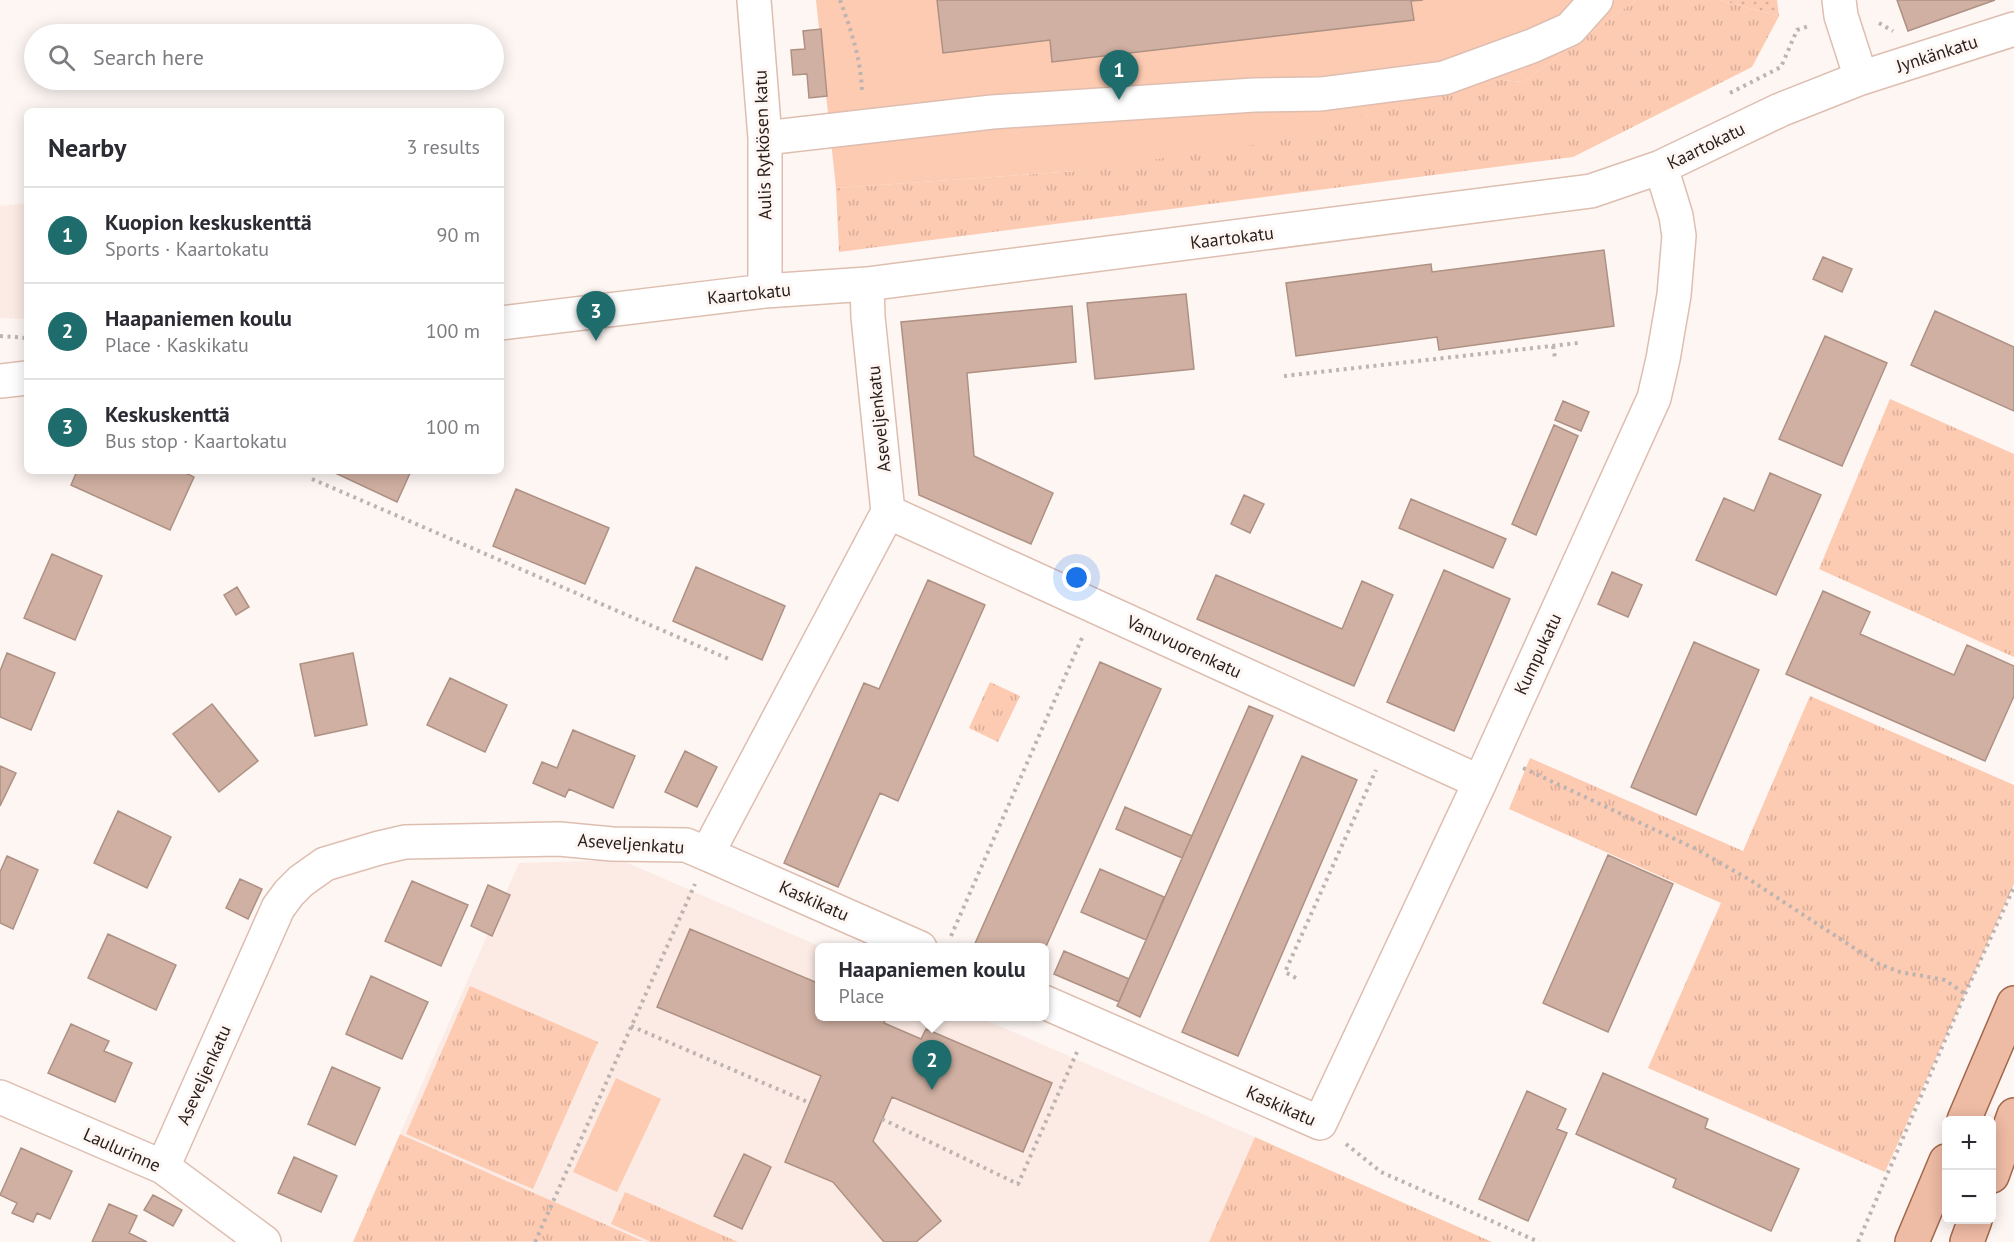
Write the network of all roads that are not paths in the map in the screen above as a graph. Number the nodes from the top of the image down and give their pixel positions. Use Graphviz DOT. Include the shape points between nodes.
graph roads {
  1 [pos="754,0"];
  2 [pos="1596,0"];
  3 [pos="1840,8"];
  4 [pos="2014,29"];
  5 [pos="1861,78"];
  6 [pos="765,138"];
  7 [pos="1661,167"];
  8 [pos="867,284"];
  9 [pos="765,291"];
  10 [pos="504,323"];
  11 [pos="24,378"];
  12 [pos="0,381"];
  13 [pos="888,512"];
  14 [pos="1486,768"];
  15 [pos="702,868"];
  16 [pos="906,943"];
  17 [pos="2014,1003"];
  18 [pos="1049,1004"];
  19 [pos="0,1097"];
  20 [pos="2014,1115"];
  21 [pos="1966,1116"];
  22 [pos="1320,1123"];
  23 [pos="163,1167"];
  24 [pos="1943,1170"];
  25 [pos="1994,1170"];
  26 [pos="1974,1224"];
  27 [pos="264,1242"];
  28 [pos="1912,1242"];
  29 [pos="1967,1242"];
  1 -- 6 [label="street, Aulis Rytkösen katu"];
  2 -- 6 [label="street" via="1570,29 1444,78 1321,94 992,112"];
  3 -- 5 [label="street"];
  4 -- 5 [label="street, Jynkänkatu"];
  5 -- 7 [label="street, Kaartokatu" via="1780,110"];
  6 -- 9 [label="street, Aulis Rytkösen katu"];
  7 -- 8 [label="street, Kaartokatu" via="1591,191"];
  7 -- 14 [label="street, Kumpukatu" via="1679,236 1674,295 1654,398"];
  8 -- 9 [label="street, Kaartokatu"];
  8 -- 13 [label="street, Aseveljenkatu"];
  9 -- 10 [label="street, Kaartokatu"];
  11 -- 12 [label="street"];
  13 -- 14 [label="street, Vanuvuorenkatu" via="1389,741"];
  13 -- 15 [label="street, Aseveljenkatu"];
  14 -- 22 [label="street, Kumpukatu"];
  15 -- 16 [label="street, Kaskikatu"];
  15 -- 23 [label="street, Aseveljenkatu" via="686,845 559,839 405,842 326,864 301,881 278,908"];
  17 -- 21 [label="main road"];
  18 -- 22 [label="street, Kaskikatu"];
  19 -- 23 [label="street, Laulurinne"];
  20 -- 25 [label="main road"];
  23 -- 27 [label="street, Laulurinne"];
  24 -- 28 [label="main road"];
  26 -- 29 [label="main road"];
}
